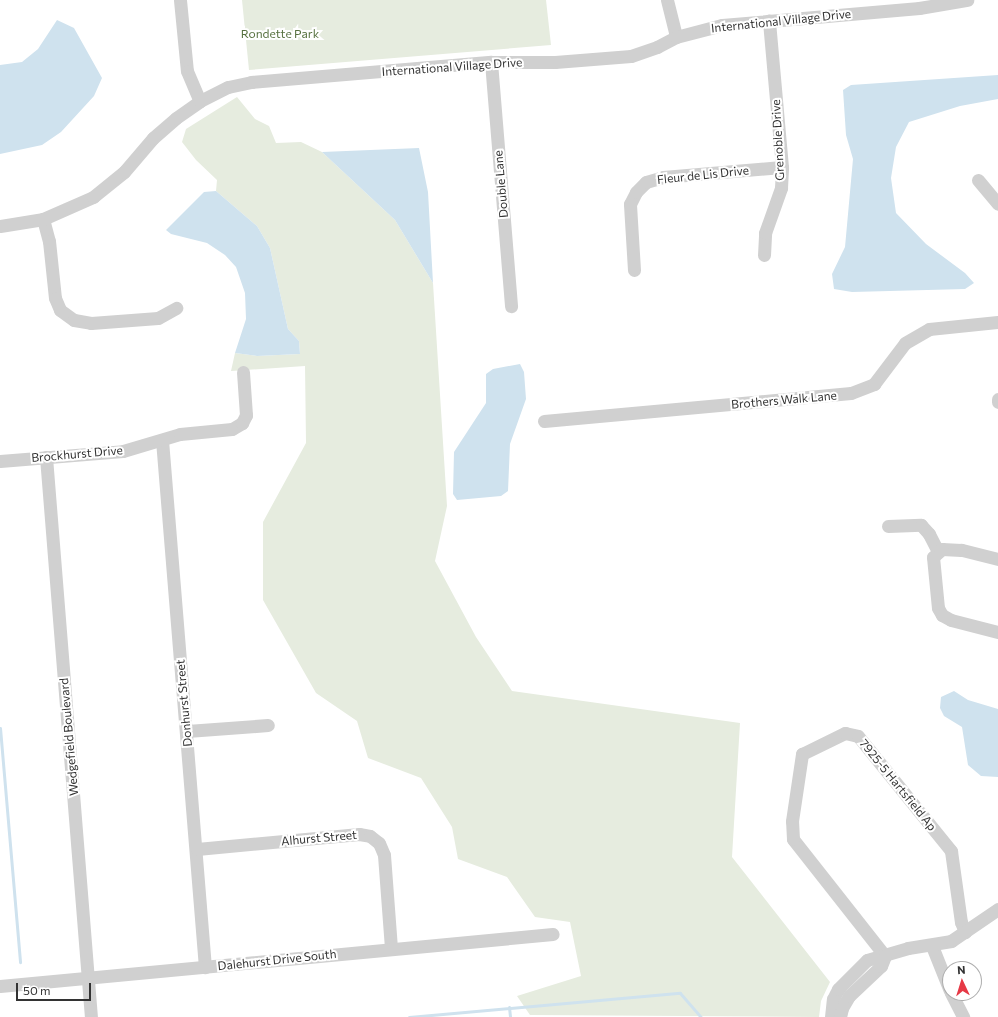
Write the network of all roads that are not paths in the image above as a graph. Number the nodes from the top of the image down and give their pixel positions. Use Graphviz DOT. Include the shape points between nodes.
graph roads {
  1 [pos="180,0"];
  2 [pos="667,0"];
  3 [pos="967,0"];
  4 [pos="872,6"];
  5 [pos="769,21"];
  6 [pos="676,37"];
  7 [pos="491,62"];
  8 [pos="200,101"];
  9 [pos="782,167"];
  10 [pos="978,180"];
  11 [pos="998,204"];
  12 [pos="43,219"];
  13 [pos="0,226"];
  14 [pos="764,255"];
  15 [pos="634,270"];
  16 [pos="511,306"];
  17 [pos="176,308"];
  18 [pos="998,322"];
  19 [pos="243,372"];
  20 [pos="998,399"];
  21 [pos="998,402"];
  22 [pos="544,421"];
  23 [pos="162,440"];
  24 [pos="46,457"];
  25 [pos="0,461"];
  26 [pos="888,526"];
  27 [pos="938,552"];
  28 [pos="998,559"];
  29 [pos="998,632"];
  30 [pos="268,725"];
  31 [pos="187,732"];
  32 [pos="197,849"];
  33 [pos="998,910"];
  34 [pos="965,932"];
  35 [pos="553,934"];
  36 [pos="932,946"];
  37 [pos="391,949"];
  38 [pos="886,956"];
  39 [pos="205,967"];
  40 [pos="942,972"];
  41 [pos="88,978"];
  42 [pos="0,986"];
  43 [pos="955,1001"];
  44 [pos="91,1017"];
  45 [pos="831,1017"];
  46 [pos="840,1017"];
  47 [pos="963,1017"];
  1 -- 8 [label="street" via="187,72"];
  2 -- 6 [label="street"];
  3 -- 4 [label="street, International Village Drive" via="942,5"];
  4 -- 5 [label="street, International Village Drive"];
  5 -- 6 [label="street, International Village Drive" via="722,25"];
  5 -- 9 [label="street, Grenoble Drive"];
  6 -- 7 [label="street, International Village Drive" via="631,56 555,62"];
  7 -- 8 [label="street, International Village Drive" via="250,82 228,88"];
  7 -- 16 [label="street, Double Lane"];
  8 -- 12 [label="street, International Village Drive" via="153,138 124,172 93,197"];
  9 -- 14 [label="street, Grenoble Drive" via="781,188 765,233"];
  9 -- 15 [label="street, Fleur de Lis Drive" via="663,177 646,182 636,192 630,204"];
  10 -- 11 [label="street"];
  12 -- 13 [label="street, International Village Drive"];
  12 -- 17 [label="street" via="50,241 55,298 60,310 74,320 91,323 158,318"];
  18 -- 22 [label="street, Brothers Walk Lane" via="929,329 905,344 874,384 851,394"];
  19 -- 23 [label="street, Brockhurst Drive" via="246,415 242,423 232,429 180,434"];
  20 -- 21 [label="street"];
  23 -- 24 [label="street, Brockhurst Drive" via="123,451"];
  23 -- 31 [label="street, Donhurst Street"];
  24 -- 25 [label="street, Brockhurst Drive"];
  24 -- 41 [label="street, Wedgefield Boulevard"];
  26 -- 27 [label="street" via="921,525"];
  27 -- 28 [label="street" via="942,549 961,550"];
  27 -- 29 [label="street" via="934,557 938,608 942,615 951,620"];
  30 -- 31 [label="street"];
  31 -- 32 [label="street, Donhurst Street"];
  32 -- 37 [label="street, Alhurst Street" via="359,834 370,836 379,843 384,855"];
  32 -- 39 [label="street, Donhurst Street"];
  33 -- 34 [label="street"];
  34 -- 36 [label="street" via="951,941"];
  34 -- 38 [label="street, 7925-5 Hartsfield Ap" via="961,922 951,851 858,736 845,733 802,754 792,821 793,839"];
  35 -- 37 [label="street, Dalehurst Drive South"];
  36 -- 38 [label="street" via="908,948"];
  36 -- 40 [label="street"];
  37 -- 39 [label="street, Dalehurst Drive South"];
  38 -- 45 [label="street" via="874,956 849,976 833,999"];
  38 -- 46 [label="street" via="882,966 849,996"];
  39 -- 41 [label="street, Dalehurst Drive South"];
  41 -- 42 [label="street, Dalehurst Drive South"];
  41 -- 44 [label="street, Wedgefield Boulevard"];
  43 -- 47 [label="street"];
}
